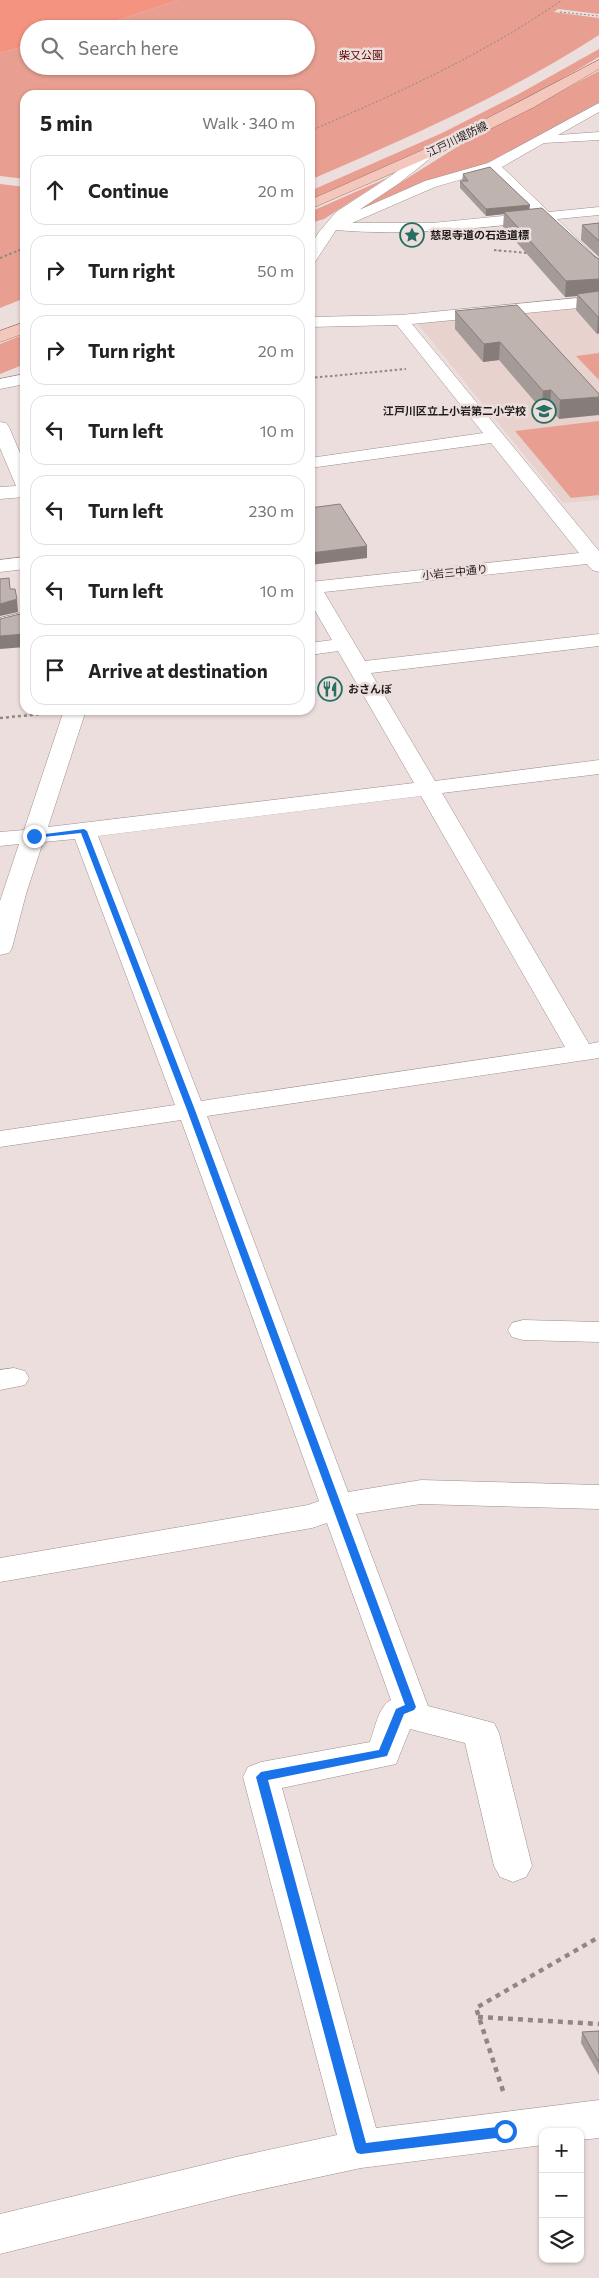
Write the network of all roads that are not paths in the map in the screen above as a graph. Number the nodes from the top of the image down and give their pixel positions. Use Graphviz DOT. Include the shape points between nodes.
graph roads {
  1 [pos="599,64"];
  2 [pos="599,106"];
  3 [pos="599,136"];
  4 [pos="540,140"];
  5 [pos="430,153"];
  6 [pos="493,166"];
  7 [pos="315,203"];
  8 [pos="599,211"];
  9 [pos="544,215"];
  10 [pos="333,224"];
  11 [pos="315,250"];
  12 [pos="598,264"];
  13 [pos="599,301"];
  14 [pos="401,320"];
  15 [pos="315,322"];
  16 [pos="20,329"];
  17 [pos="0,337"];
  18 [pos="20,380"];
  19 [pos="0,384"];
  20 [pos="0,428"];
  21 [pos="496,437"];
  22 [pos="315,462"];
  23 [pos="20,474"];
  24 [pos="20,491"];
  25 [pos="0,493"];
  26 [pos="597,560"];
  27 [pos="20,564"];
  28 [pos="0,566"];
  29 [pos="315,588"];
  30 [pos="315,595"];
  31 [pos="20,619"];
  32 [pos="0,624"];
  33 [pos="599,640"];
  34 [pos="344,644"];
  35 [pos="315,647"];
  36 [pos="358,668"];
  37 [pos="73,715"];
  38 [pos="599,767"];
  39 [pos="427,788"];
  40 [pos="84,831"];
  41 [pos="34,836"];
  42 [pos="0,839"];
  43 [pos="0,948"];
  44 [pos="590,1052"];
  45 [pos="191,1110"];
  46 [pos="0,1139"];
  47 [pos="523,1330"];
  48 [pos="599,1332"];
  49 [pos="599,1497"];
  50 [pos="336,1507"];
  51 [pos="0,1570"];
  52 [pos="405,1709"];
  53 [pos="514,1866"];
  54 [pos="599,2119"];
  55 [pos="361,2149"];
  56 [pos="0,2234"];
  1 -- 5 [label="main road, 江戸川堤防線"];
  2 -- 4 [label="street"];
  3 -- 4 [label="street"];
  4 -- 6 [label="street"];
  5 -- 7 [label="main road, 江戸川堤防線"];
  5 -- 10 [label="street" via="341,215"];
  6 -- 9 [label="street"];
  6 -- 10 [label="street" via="430,184"];
  8 -- 9 [label="street"];
  9 -- 10 [label="street" via="404,230"];
  9 -- 12 [label="street"];
  10 -- 11 [label="street"];
  13 -- 14 [label="street"];
  14 -- 15 [label="street"];
  14 -- 21 [label="street"];
  16 -- 17 [label="main road"];
  18 -- 19 [label="street"];
  20 -- 23 [label="street"];
  21 -- 22 [label="street"];
  21 -- 26 [label="street"];
  24 -- 25 [label="street"];
  26 -- 29 [label="street, 小岩三中通り"];
  27 -- 28 [label="street"];
  30 -- 34 [label="street"];
  31 -- 32 [label="street"];
  33 -- 36 [label="street"];
  34 -- 35 [label="street"];
  34 -- 36 [label="street"];
  36 -- 39 [label="street"];
  37 -- 41 [label="street"];
  38 -- 39 [label="street"];
  39 -- 40 [label="street"];
  39 -- 44 [label="street"];
  40 -- 41 [label="street"];
  40 -- 45 [label="street"];
  41 -- 42 [label="street"];
  41 -- 43 [label="street"];
  44 -- 45 [label="street"];
  45 -- 46 [label="street"];
  45 -- 50 [label="street"];
  47 -- 48 [label="street"];
  49 -- 50 [label="street" via="421,1492"];
  50 -- 51 [label="street" via="312,1516"];
  50 -- 52 [label="street"];
  52 -- 53 [label="street" via="482,1733"];
  52 -- 55 [label="street" via="383,1754 261,1777"];
  54 -- 55 [label="street"];
  55 -- 56 [label="street"];
}
